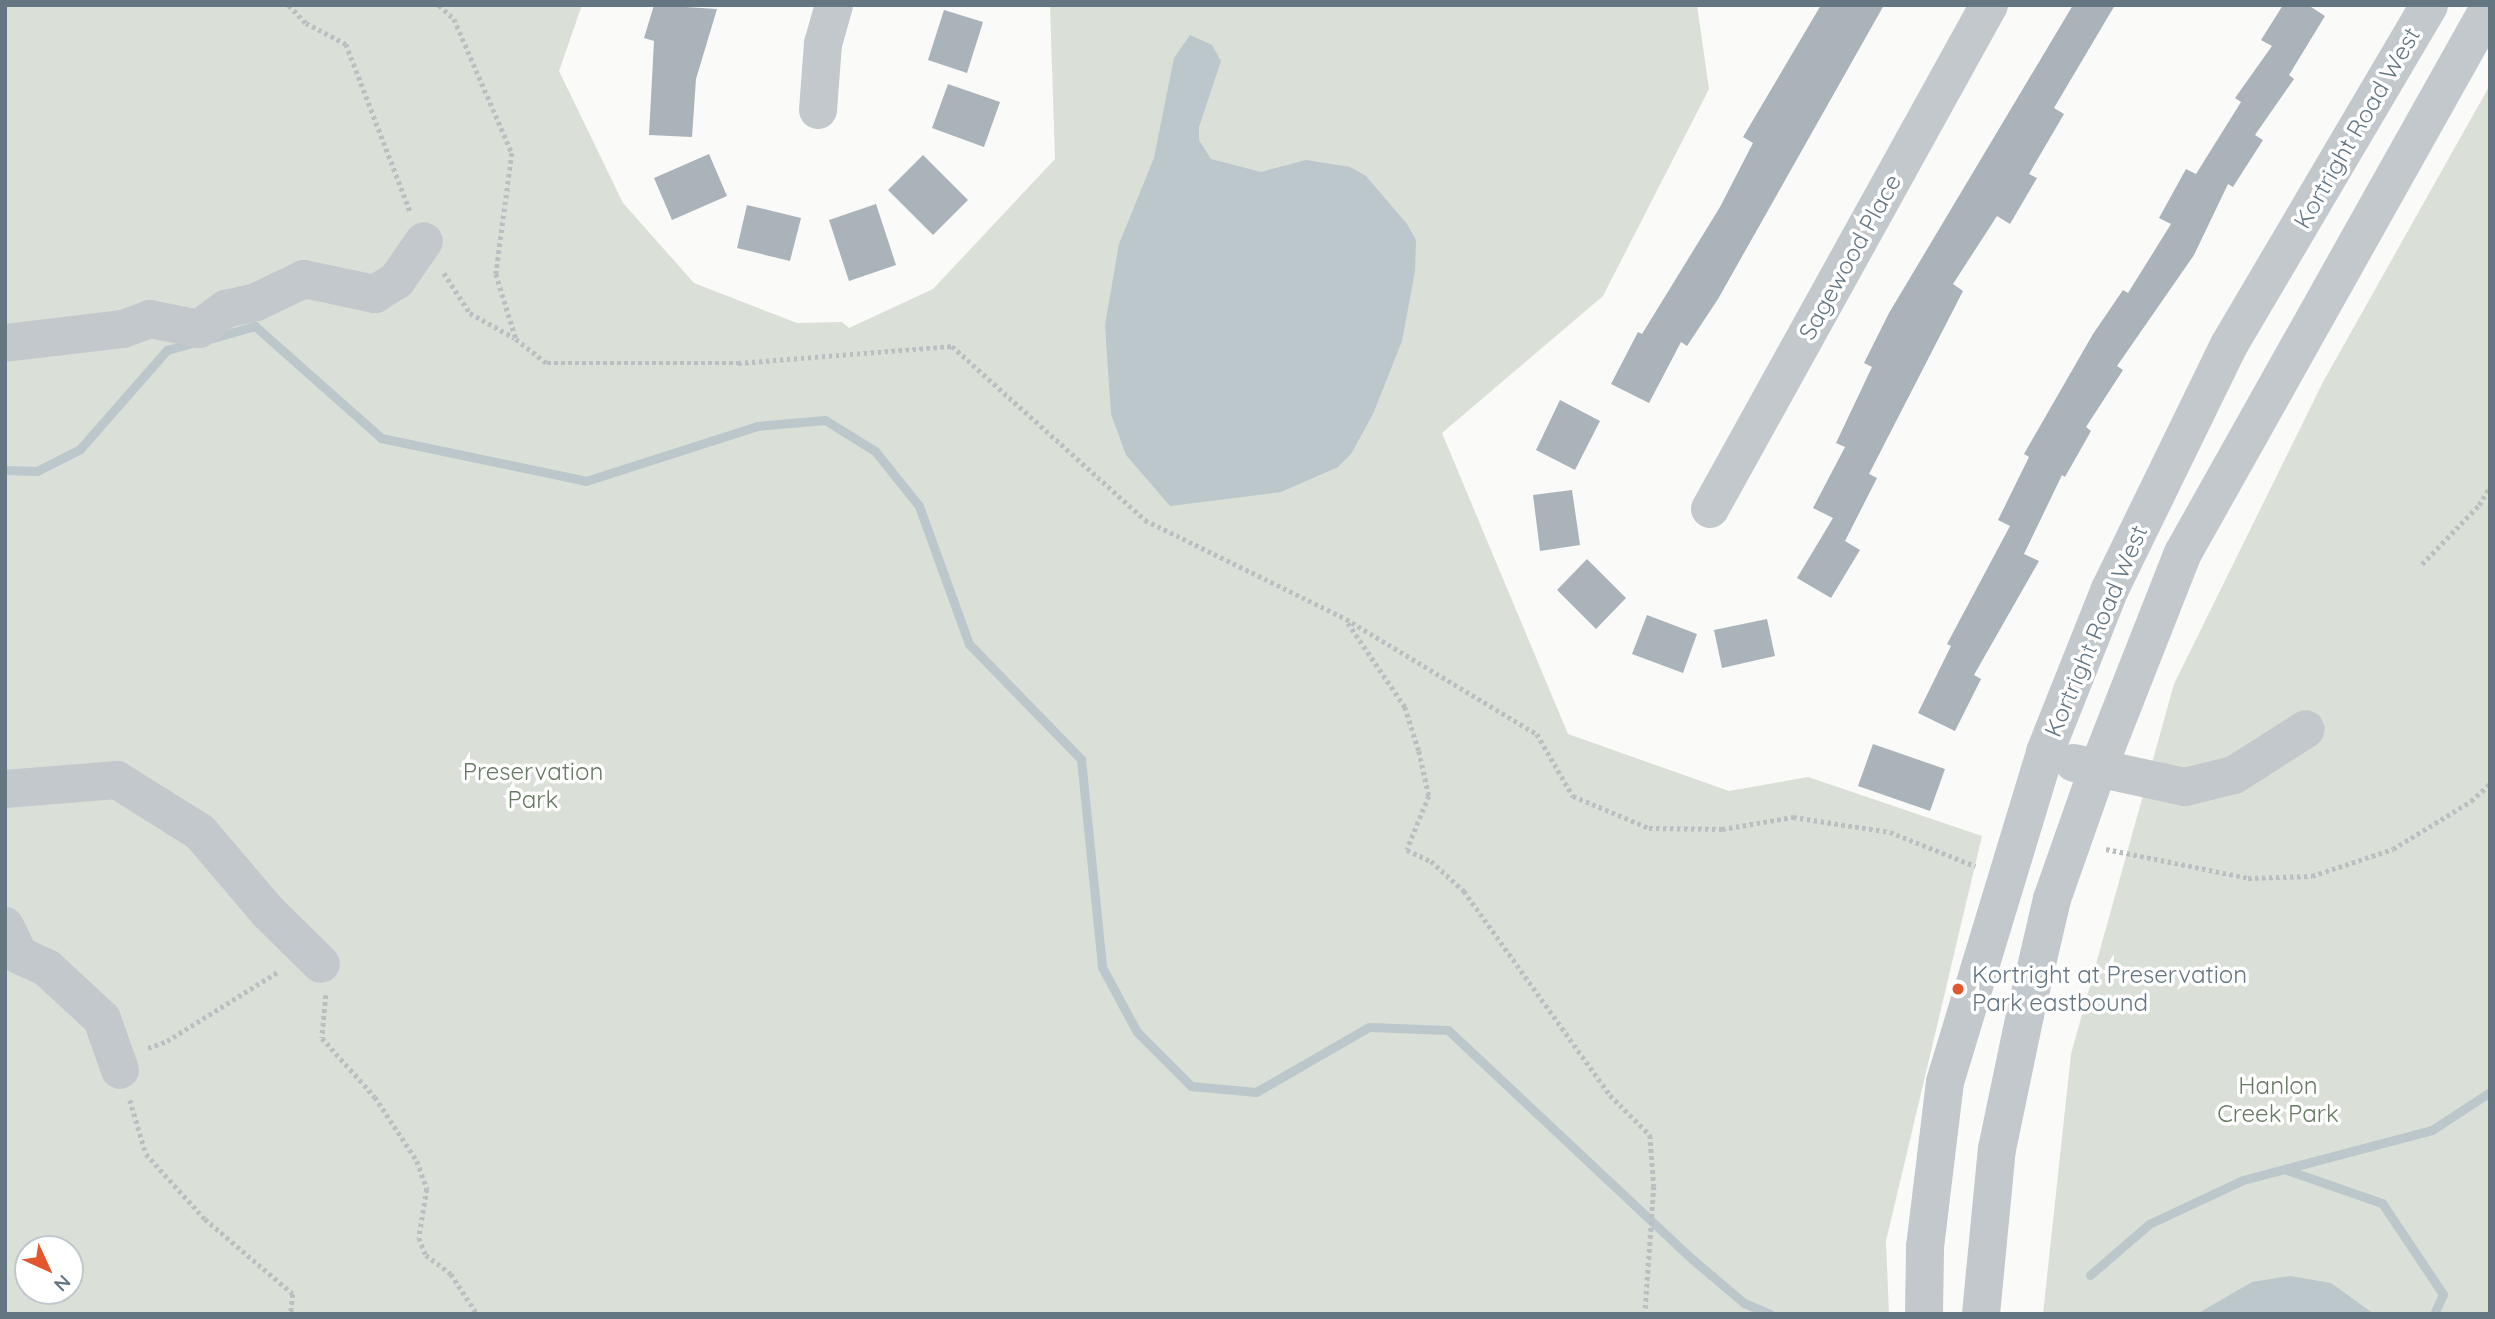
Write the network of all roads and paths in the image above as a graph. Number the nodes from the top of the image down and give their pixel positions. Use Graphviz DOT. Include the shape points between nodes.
graph roads {
  1 [pos="289,5"];
  2 [pos="439,5"];
  3 [pos="834,5"];
  4 [pos="1989,5"];
  5 [pos="2429,5"];
  6 [pos="2490,6"];
  7 [pos="818,110"];
  8 [pos="425,241"];
  9 [pos="516,338"];
  10 [pos="5,343"];
  11 [pos="2490,487"];
  12 [pos="1710,509"];
  13 [pos="2422,564"];
  14 [pos="1346,619"];
  15 [pos="2306,729"];
  16 [pos="2045,752"];
  17 [pos="2097,771"];
  18 [pos="2490,784"];
  19 [pos="5,789"];
  20 [pos="2101,848"];
  21 [pos="1978,866"];
  22 [pos="5,926"];
  23 [pos="311,955"];
  24 [pos="120,1070"];
  25 [pos="291,1314"];
  26 [pos="477,1314"];
  27 [pos="1645,1314"];
  28 [pos="1924,1314"];
  29 [pos="1981,1314"];
  1 -- 8 [label="path" via="306,23 345,44"];
  2 -- 9 [label="path" via="454,19 512,153 496,274"];
  3 -- 7 [label="street" via="823,44"];
  4 -- 12 [label="street, Sagewood Place"];
  5 -- 16 [label="street, Kortright Road West" via="2229,345 2109,589"];
  6 -- 17 [label="street, Kortright Road West" via="2183,554"];
  8 -- 9 [label="path" via="470,313"];
  8 -- 10 [label="street" via="397,280 374,294 304,279 256,302 226,309 199,329 150,319 123,329"];
  9 -- 14 [label="path" via="547,363 738,363 952,346 1145,520"];
  11 -- 13 [label="path" via="2479,505"];
  14 -- 21 [label="path" via="1537,734 1573,796 1649,828 1722,828 1793,817 1890,832"];
  14 -- 27 [label="path" via="1405,707 1419,751 1429,796 1407,850 1431,861 1464,891 1610,1095 1650,1135 1653,1198"];
  15 -- 17 [label="street" via="2234,775 2185,787"];
  16 -- 17 [label="street"];
  16 -- 28 [label="street, Kortright Road West" via="1945,1082 1925,1247"];
  17 -- 29 [label="street, Kortright Road West" via="2052,899 2025,1015 1997,1149"];
  18 -- 20 [label="path" via="2471,801 2393,849 2312,876 2248,878"];
  19 -- 23 [label="street" via="117,780 200,832"];
  22 -- 24 [label="street" via="19,955 47,968 102,1019"];
  23 -- 24 [label="path" via="211,1009 167,1041 139,1051"];
  23 -- 26 [label="path" via="327,1005 322,1038 375,1097 417,1161 427,1189 419,1238 422,1247 451,1274"];
  24 -- 25 [label="path" via="146,1154 205,1219 293,1294"];
}
